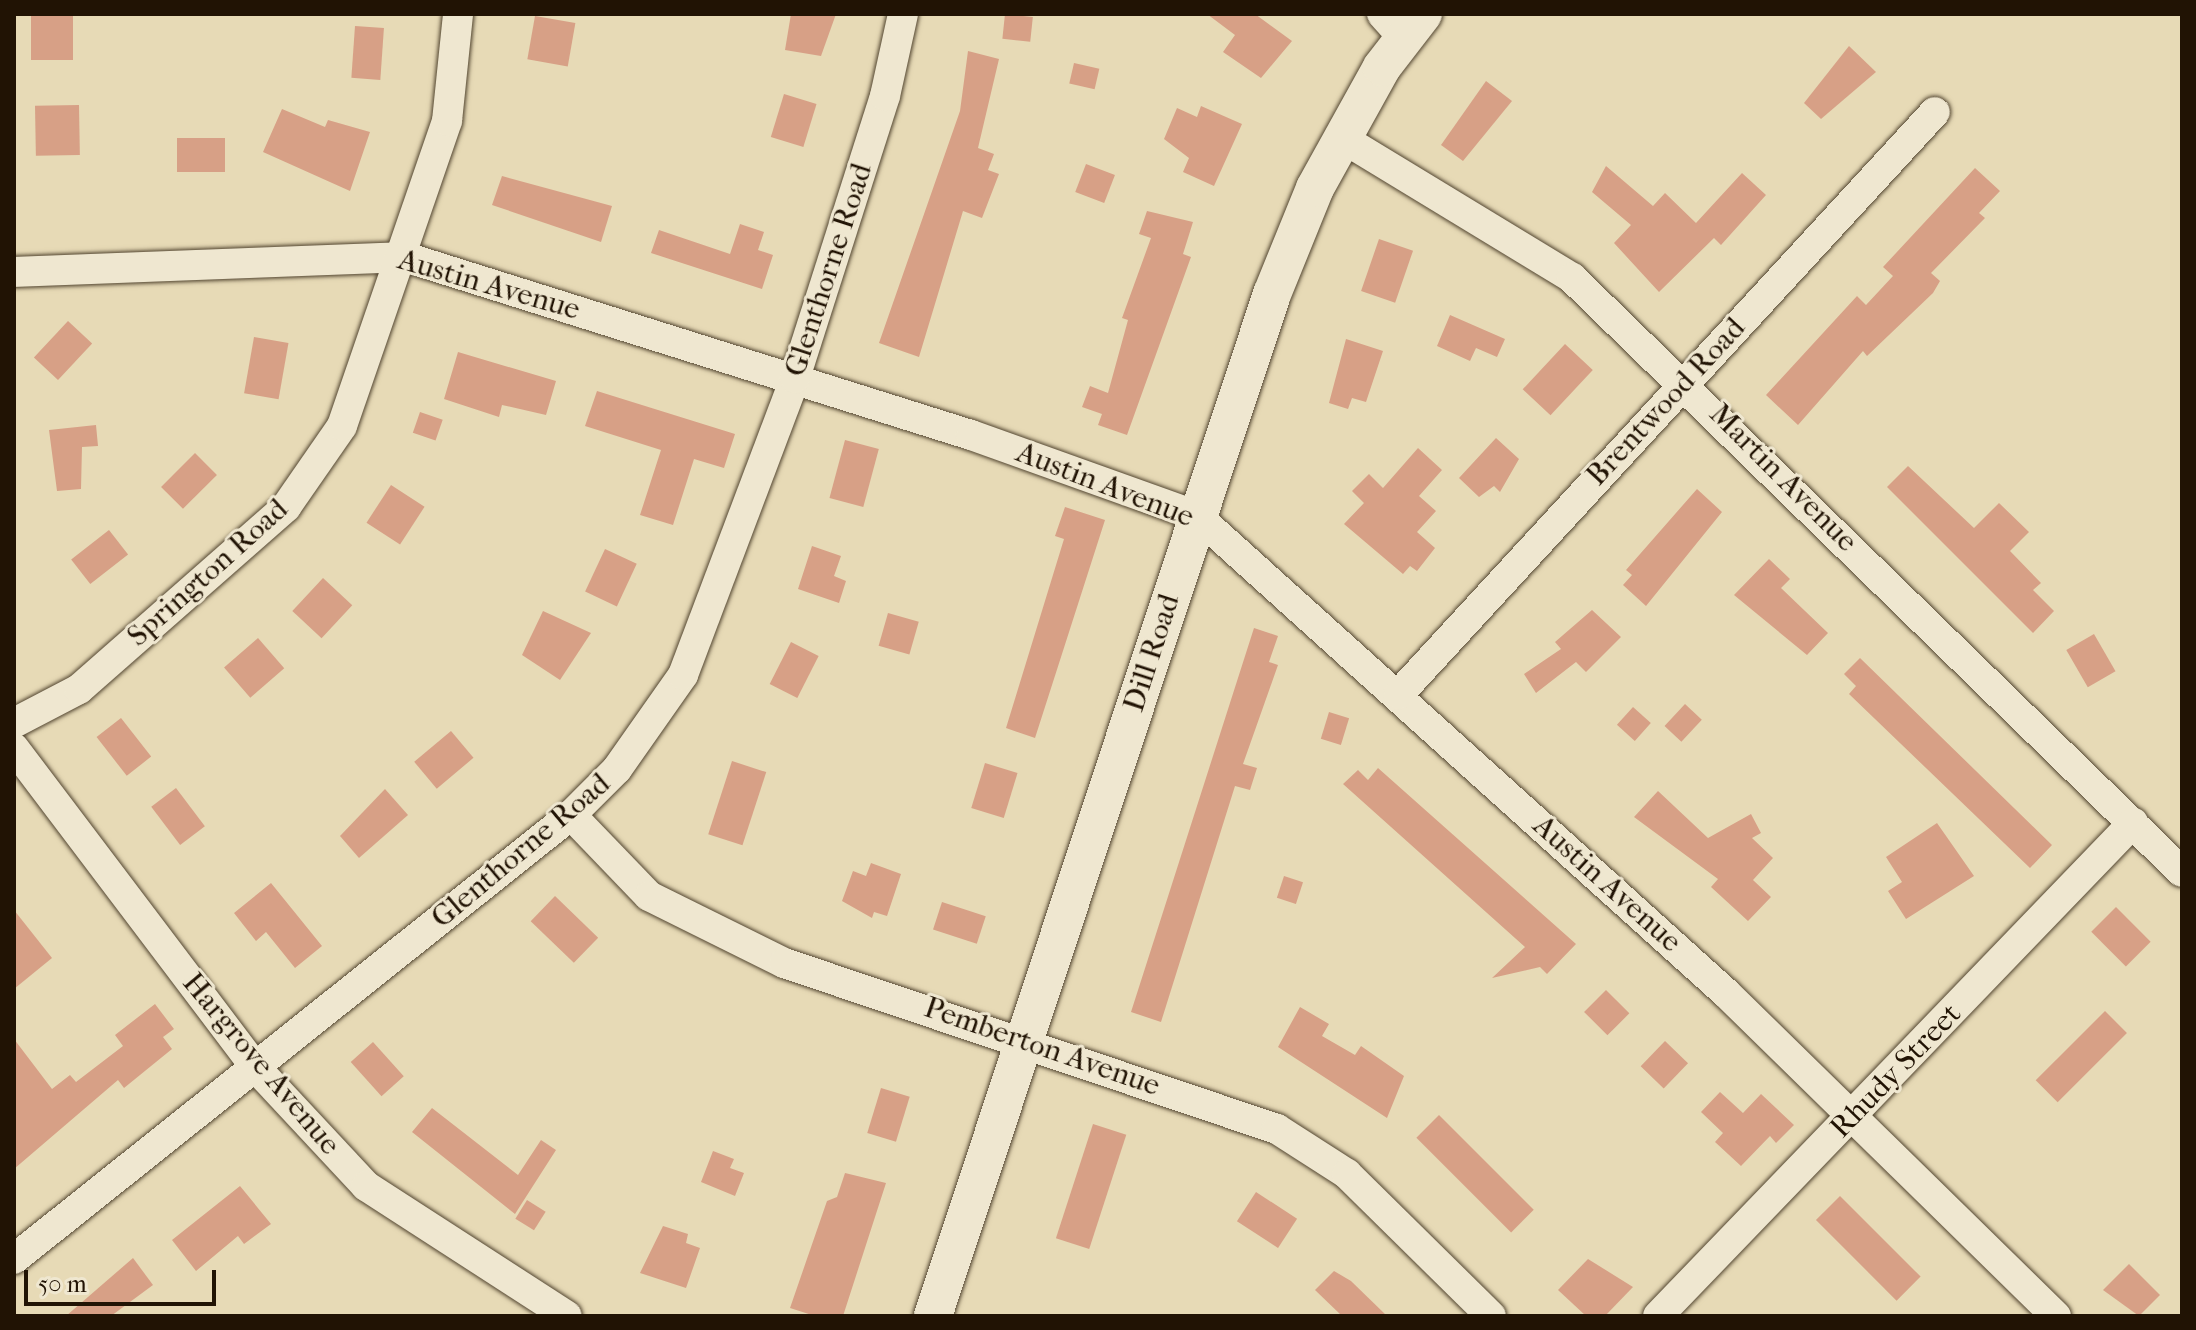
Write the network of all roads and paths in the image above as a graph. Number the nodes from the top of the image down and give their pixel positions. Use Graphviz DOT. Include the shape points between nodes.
graph roads {
  1 [pos="458,14"];
  2 [pos="903,14"];
  3 [pos="1403,22"];
  4 [pos="1935,112"];
  5 [pos="1342,138"];
  6 [pos="405,257"];
  7 [pos="14,272"];
  8 [pos="795,378"];
  9 [pos="1684,382"];
  10 [pos="1197,516"];
  11 [pos="1399,694"];
  12 [pos="14,723"];
  13 [pos="14,748"];
  14 [pos="571,815"];
  15 [pos="2133,823"];
  16 [pos="2182,872"];
  17 [pos="1025,1039"];
  18 [pos="257,1069"];
  19 [pos="1853,1116"];
  20 [pos="14,1259"];
  21 [pos="567,1316"];
  22 [pos="933,1316"];
  23 [pos="1491,1316"];
  24 [pos="1658,1316"];
  25 [pos="2056,1316"];
  1 -- 6 [label="street, Springton Road" via="447,121"];
  2 -- 8 [label="street, Glenthorne Road" via="885,96"];
  3 -- 5 [label="street, Dill Road"];
  4 -- 9 [label="street, Brentwood Road"];
  5 -- 9 [label="street, Martin Avenue" via="1550,260"];
  5 -- 10 [label="street, Dill Road" via="1272,294"];
  6 -- 7 [label="street, Austin Avenue"];
  6 -- 8 [label="street, Austin Avenue"];
  6 -- 12 [label="street, Springton Road" via="342,426 286,507 79,689"];
  8 -- 10 [label="street, Austin Avenue"];
  8 -- 14 [label="street, Glenthorne Road" via="683,675 617,769"];
  9 -- 11 [label="street, Brentwood Road"];
  9 -- 15 [label="street, Martin Avenue"];
  10 -- 11 [label="street, Austin Avenue"];
  10 -- 17 [label="street, Dill Road"];
  11 -- 19 [label="street, Austin Avenue"];
  13 -- 18 [label="street, Hargrove Avenue"];
  14 -- 17 [label="street, Pemberton Avenue" via="649,896 784,963"];
  14 -- 18 [label="street, Glenthorne Road"];
  15 -- 16 [label="street, Martin Avenue"];
  15 -- 19 [label="street, Rhudy Street"];
  17 -- 22 [label="street, Dill Road"];
  17 -- 23 [label="street, Pemberton Avenue" via="1277,1129 1347,1174"];
  18 -- 20 [label="street, Glenthorne Road"];
  18 -- 21 [label="street, Hargrove Avenue" via="366,1186"];
  19 -- 24 [label="street, Rhudy Street"];
  19 -- 25 [label="street, Austin Avenue"];
}
